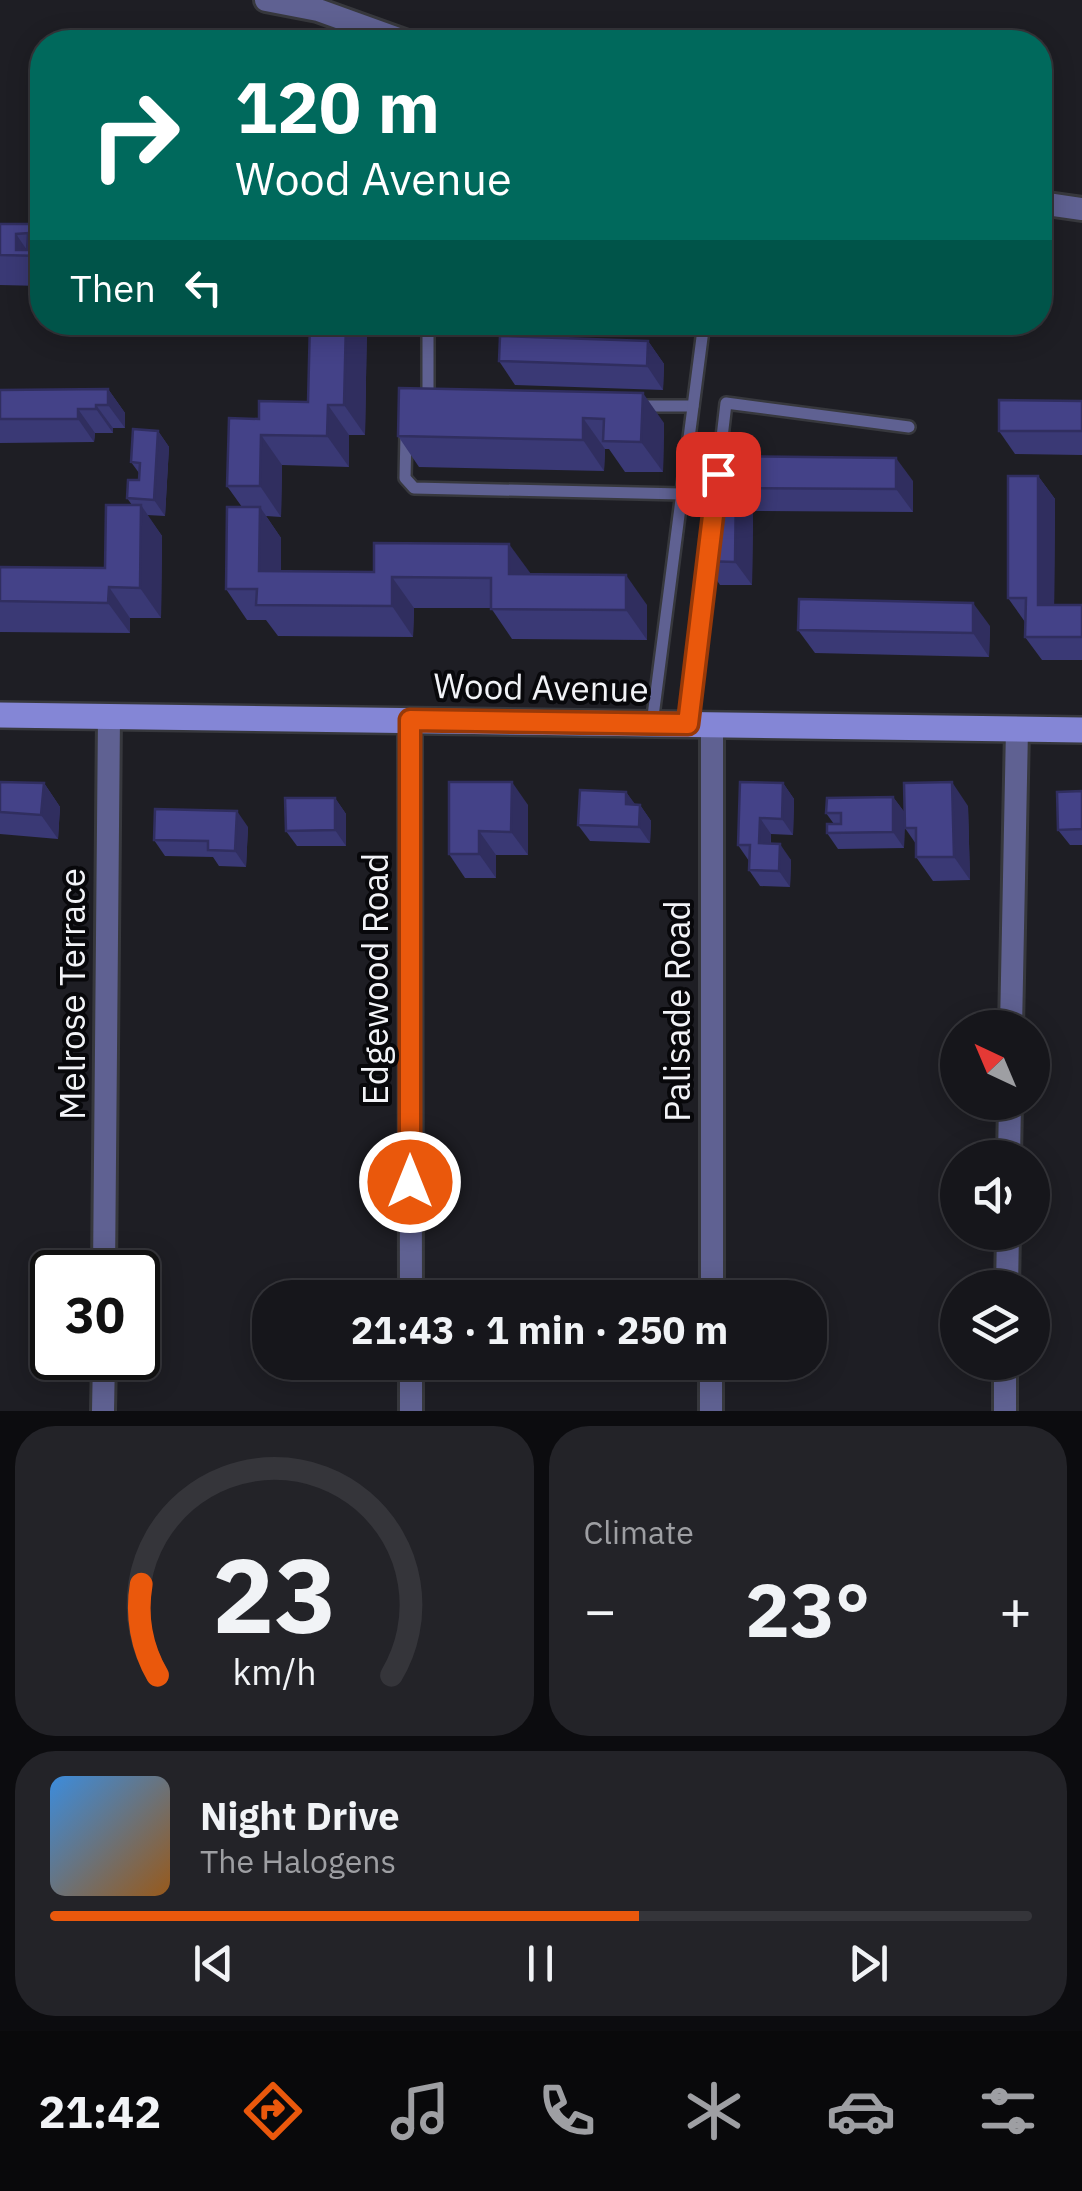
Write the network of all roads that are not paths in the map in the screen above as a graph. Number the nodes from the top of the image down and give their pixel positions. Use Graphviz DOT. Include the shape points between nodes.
graph roads {
  1 [pos="266,0"];
  2 [pos="374,30"];
  3 [pos="1052,205"];
  4 [pos="1082,209"];
  5 [pos="427,335"];
  6 [pos="703,335"];
  7 [pos="446,400"];
  8 [pos="635,406"];
  9 [pos="693,406"];
  10 [pos="406,419"];
  11 [pos="909,427"];
  12 [pos="717,478"];
  13 [pos="682,494"];
  14 [pos="710,535"];
  15 [pos="0,714"];
  16 [pos="109,716"];
  17 [pos="410,720"];
  18 [pos="652,724"];
  19 [pos="700,724"];
  20 [pos="1017,729"];
  21 [pos="1082,730"];
  22 [pos="1011,1010"];
  23 [pos="104,1250"];
  24 [pos="411,1280"];
  25 [pos="712,1280"];
  26 [pos="104,1380"];
  27 [pos="411,1380"];
  28 [pos="712,1380"];
  29 [pos="1005,1380"];
  30 [pos="103,1411"];
  31 [pos="411,1411"];
  32 [pos="712,1411"];
  33 [pos="1005,1411"];
  1 -- 2 [label="street"];
  3 -- 4 [label="street"];
  5 -- 7 [label="lane" via="423,399"];
  6 -- 9 [label="lane"];
  8 -- 9 [label="lane"];
  9 -- 13 [label="lane"];
  10 -- 13 [label="lane" via="405,478 414,488"];
  11 -- 12 [label="lane" via="726,403"];
  13 -- 18 [label="lane"];
  14 -- 19 [label="lane"];
  15 -- 16 [label="main road, Wood Avenue"];
  16 -- 17 [label="main road, Wood Avenue"];
  16 -- 23 [label="street, Melrose Terrace"];
  17 -- 18 [label="main road, Wood Avenue"];
  17 -- 24 [label="street, Edgewood Road"];
  18 -- 19 [label="main road, Wood Avenue"];
  19 -- 20 [label="main road, Wood Avenue"];
  19 -- 25 [label="street, Palisade Road"];
  20 -- 21 [label="main road, Wood Avenue"];
  20 -- 22 [label="street"];
  26 -- 30 [label="street"];
  27 -- 31 [label="street"];
  28 -- 32 [label="street"];
  29 -- 33 [label="street"];
}
